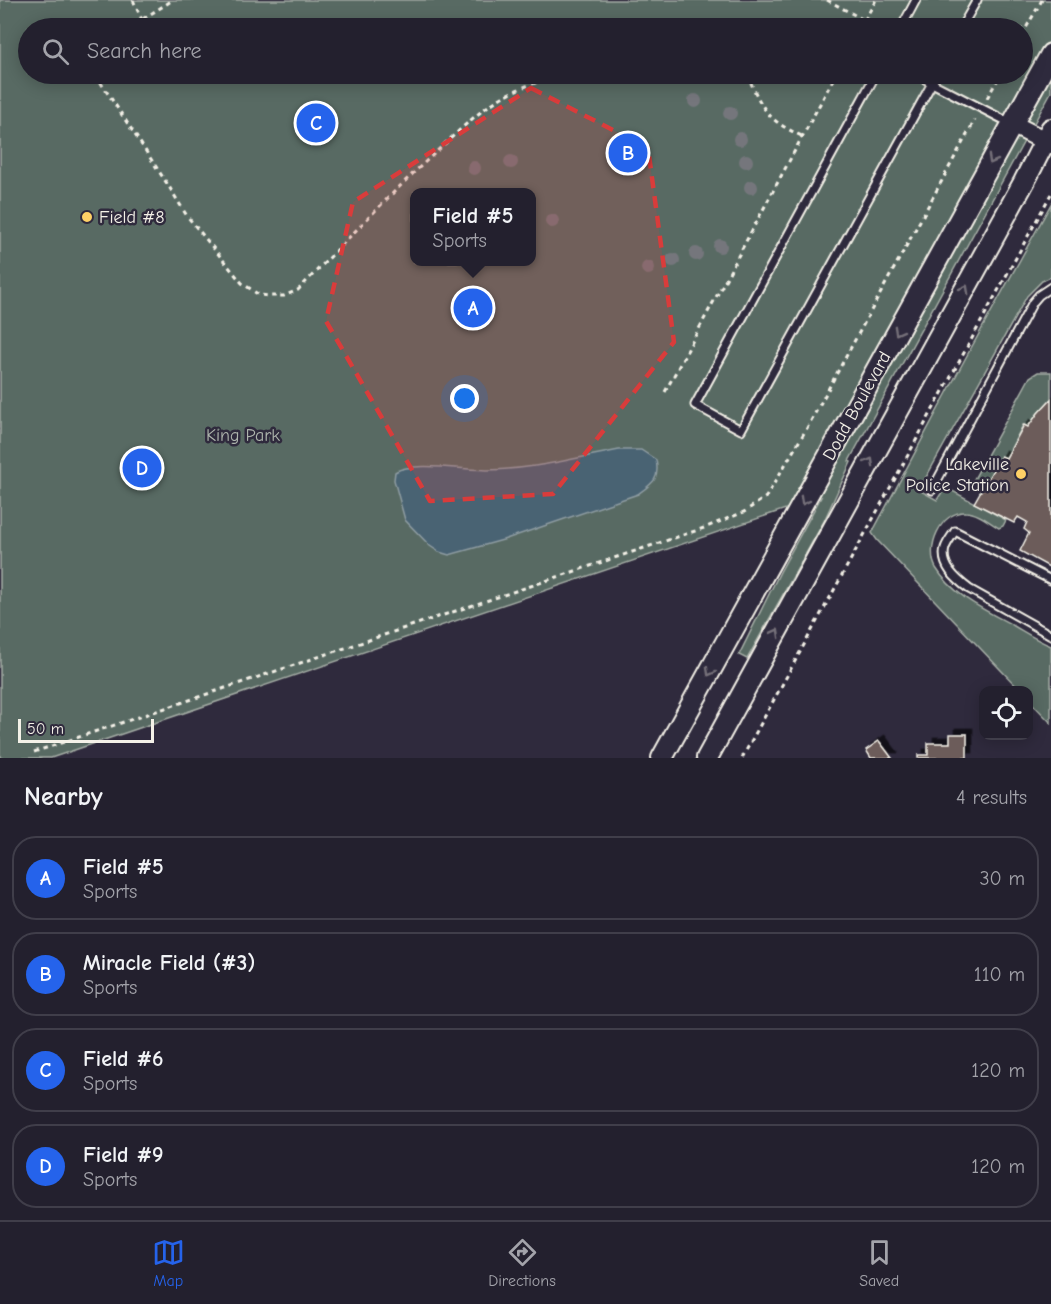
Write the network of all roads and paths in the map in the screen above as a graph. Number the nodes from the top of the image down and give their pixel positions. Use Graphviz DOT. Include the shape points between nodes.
graph roads {
  1 [pos="133,0"];
  2 [pos="174,0"];
  3 [pos="827,0"];
  4 [pos="876,0"];
  5 [pos="916,0"];
  6 [pos="977,0"];
  7 [pos="1042,0"];
  8 [pos="141,18"];
  9 [pos="145,18"];
  10 [pos="860,18"];
  11 [pos="865,18"];
  12 [pos="906,18"];
  13 [pos="967,18"];
  14 [pos="1032,18"];
  15 [pos="1051,54"];
  16 [pos="102,84"];
  17 [pos="533,84"];
  18 [pos="751,84"];
  19 [pos="831,84"];
  20 [pos="871,84"];
  21 [pos="931,84"];
  22 [pos="934,84"];
  23 [pos="995,84"];
  24 [pos="982,108"];
  25 [pos="1012,124"];
  26 [pos="802,136"];
  27 [pos="1049,138"];
  28 [pos="1051,194"];
  29 [pos="1051,287"];
  30 [pos="665,392"];
  31 [pos="932,490"];
  32 [pos="1051,580"];
  33 [pos="1051,635"];
  34 [pos="34,752"];
  35 [pos="662,758"];
  36 [pos="707,758"];
  37 [pos="742,758"];
  1 -- 8 [label="path"];
  2 -- 9 [label="path"];
  3 -- 10 [label="path"];
  4 -- 11 [label="path"];
  5 -- 12 [label="lane"];
  6 -- 13 [label="lane"];
  7 -- 14 [label="path"];
  15 -- 25 [label="main road, Dodd Boulevard"];
  16 -- 17 [label="path" via="202,236 242,283 259,295 277,297 298,290 472,118 502,97"];
  18 -- 26 [label="path" via="771,118"];
  19 -- 26 [label="path"];
  20 -- 21 [label="lane" via="695,405 741,430"];
  22 -- 24 [label="lane"];
  23 -- 24 [label="path"];
  24 -- 25 [label="lane"];
  24 -- 34 [label="path" via="807,428 766,497 744,512"];
  25 -- 27 [label="street"];
  25 -- 35 [label="main road, Dodd Boulevard, one-way"];
  26 -- 30 [label="path"];
  36 -- 27 [label="main road, one-way"];
  28 -- 37 [label="path"];
  29 -- 31 [label="lane" via="1033,303"];
  32 -- 33 [label="lane" via="956,531 945,549 944,559 958,581"];
}
